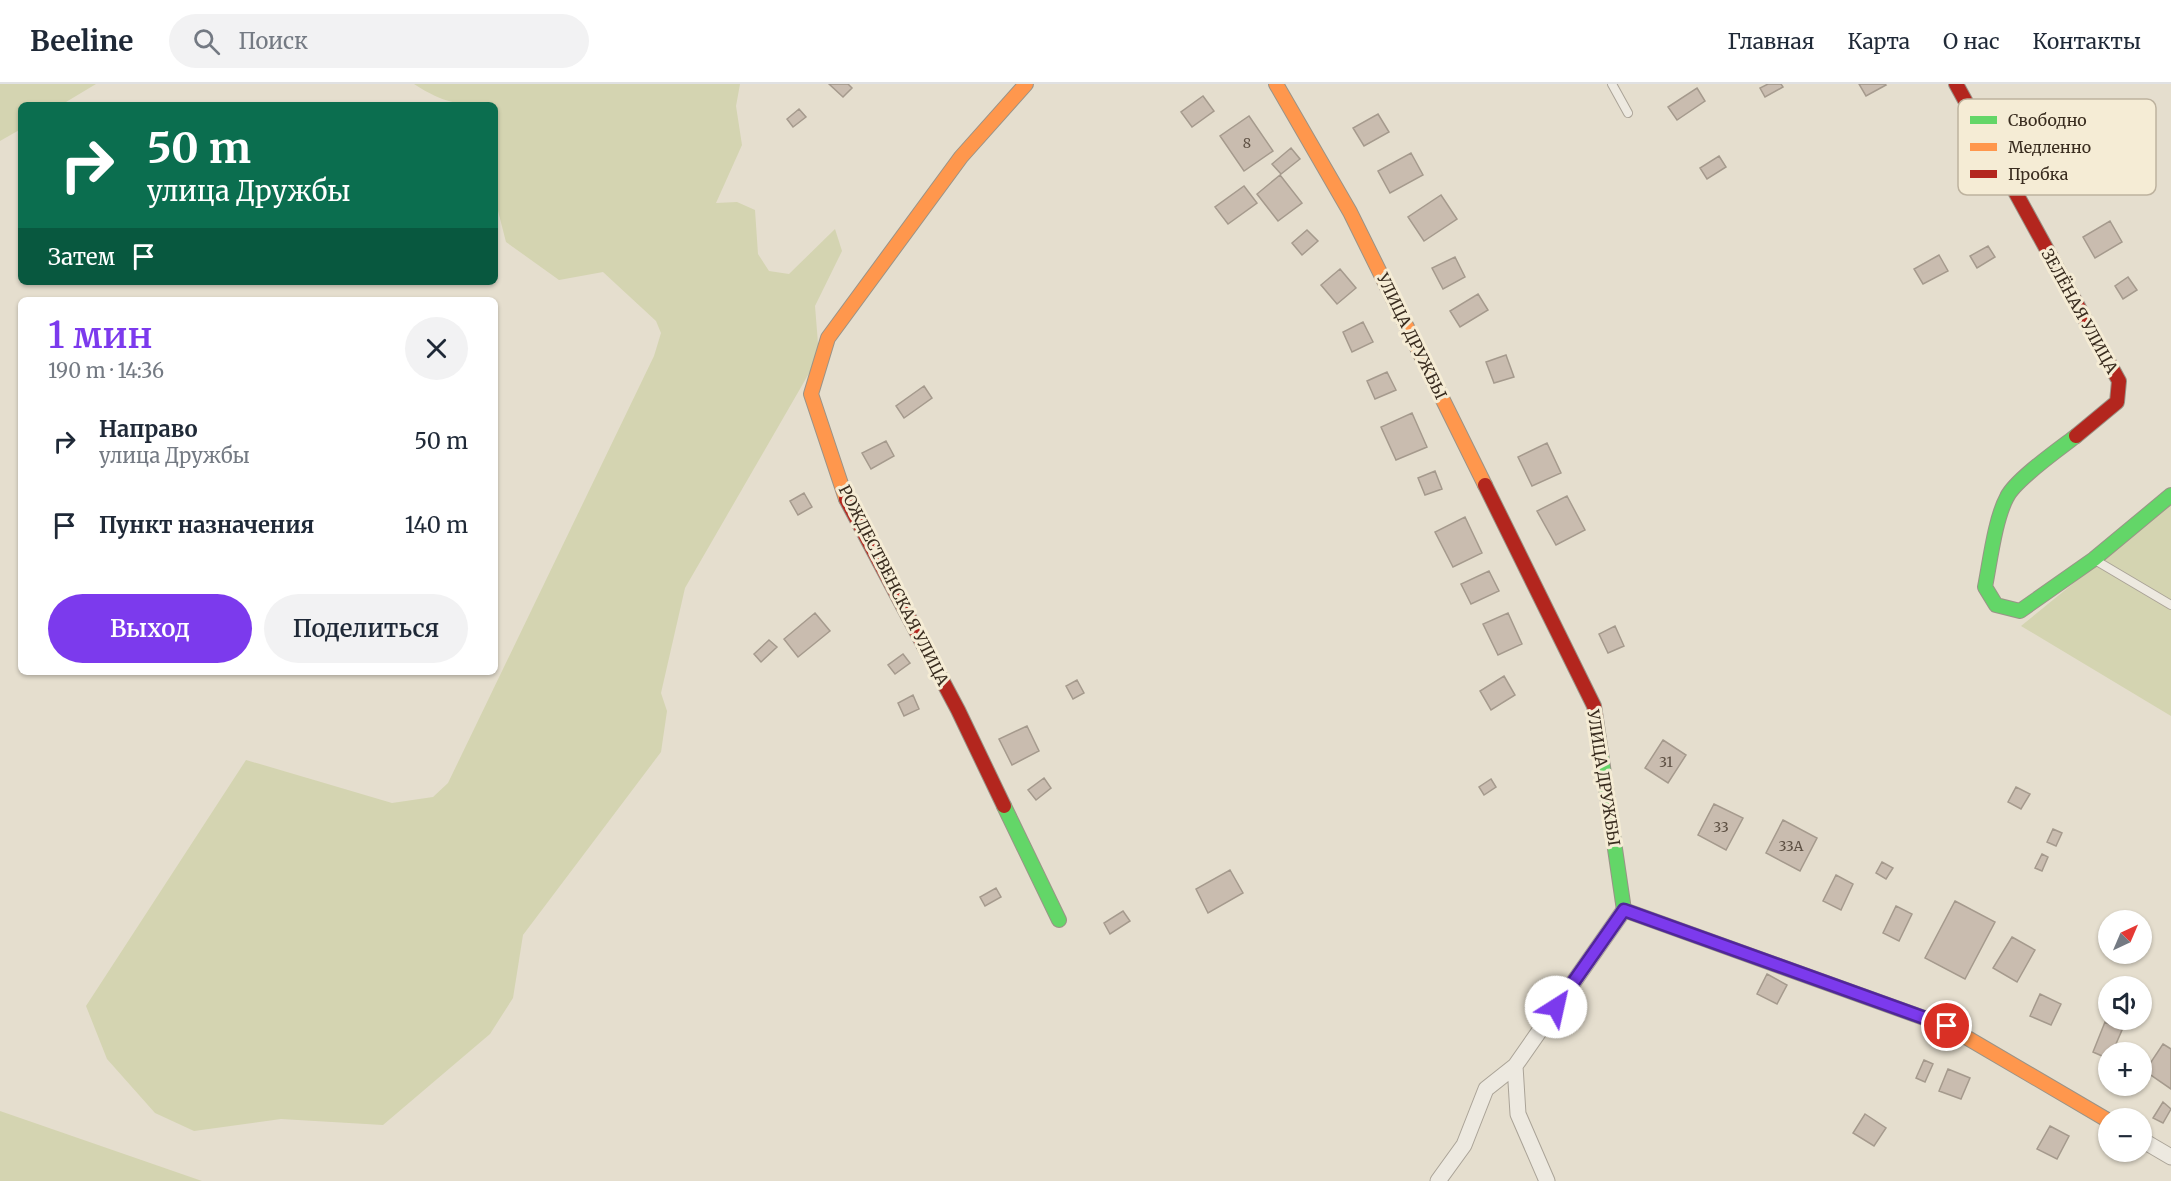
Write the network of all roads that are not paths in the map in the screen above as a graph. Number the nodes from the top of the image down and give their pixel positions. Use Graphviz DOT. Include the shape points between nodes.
graph roads {
  1 [pos="1026,84"];
  2 [pos="1276,84"];
  3 [pos="1612,84"];
  4 [pos="1956,84"];
  5 [pos="1964,99"];
  6 [pos="1628,113"];
  7 [pos="2017,195"];
  8 [pos="2171,495"];
  9 [pos="2094,559"];
  10 [pos="2171,605"];
  11 [pos="1624,910"];
  12 [pos="1059,920"];
  13 [pos="1515,1066"];
  14 [pos="2098,1115"];
  15 [pos="2152,1146"];
  16 [pos="2171,1157"];
  17 [pos="1438,1181"];
  18 [pos="1547,1181"];
  1 -- 12 [label="street, РОЖДЕСТВЕНСКАЯ УЛИЦА" via="960,157 828,338 811,394 844,496 958,710"];
  2 -- 11 [label="street, УЛИЦА ДРУЖБЫ" via="1350,212 1594,706"];
  3 -- 6 [label="lane"];
  4 -- 5 [label="street, ЗЕЛЁНАЯ УЛИЦА"];
  7 -- 9 [label="street, ЗЕЛЁНАЯ УЛИЦА" via="2119,381 2117,402 2007,496 1985,586 1996,604 2020,611"];
  8 -- 9 [label="street"];
  9 -- 10 [label="lane"];
  11 -- 13 [label="street"];
  11 -- 14 [label="street" via="1947,1026"];
  13 -- 17 [label="street" via="1486,1089 1464,1145"];
  13 -- 18 [label="street" via="1518,1114"];
  15 -- 16 [label="street"];
}
